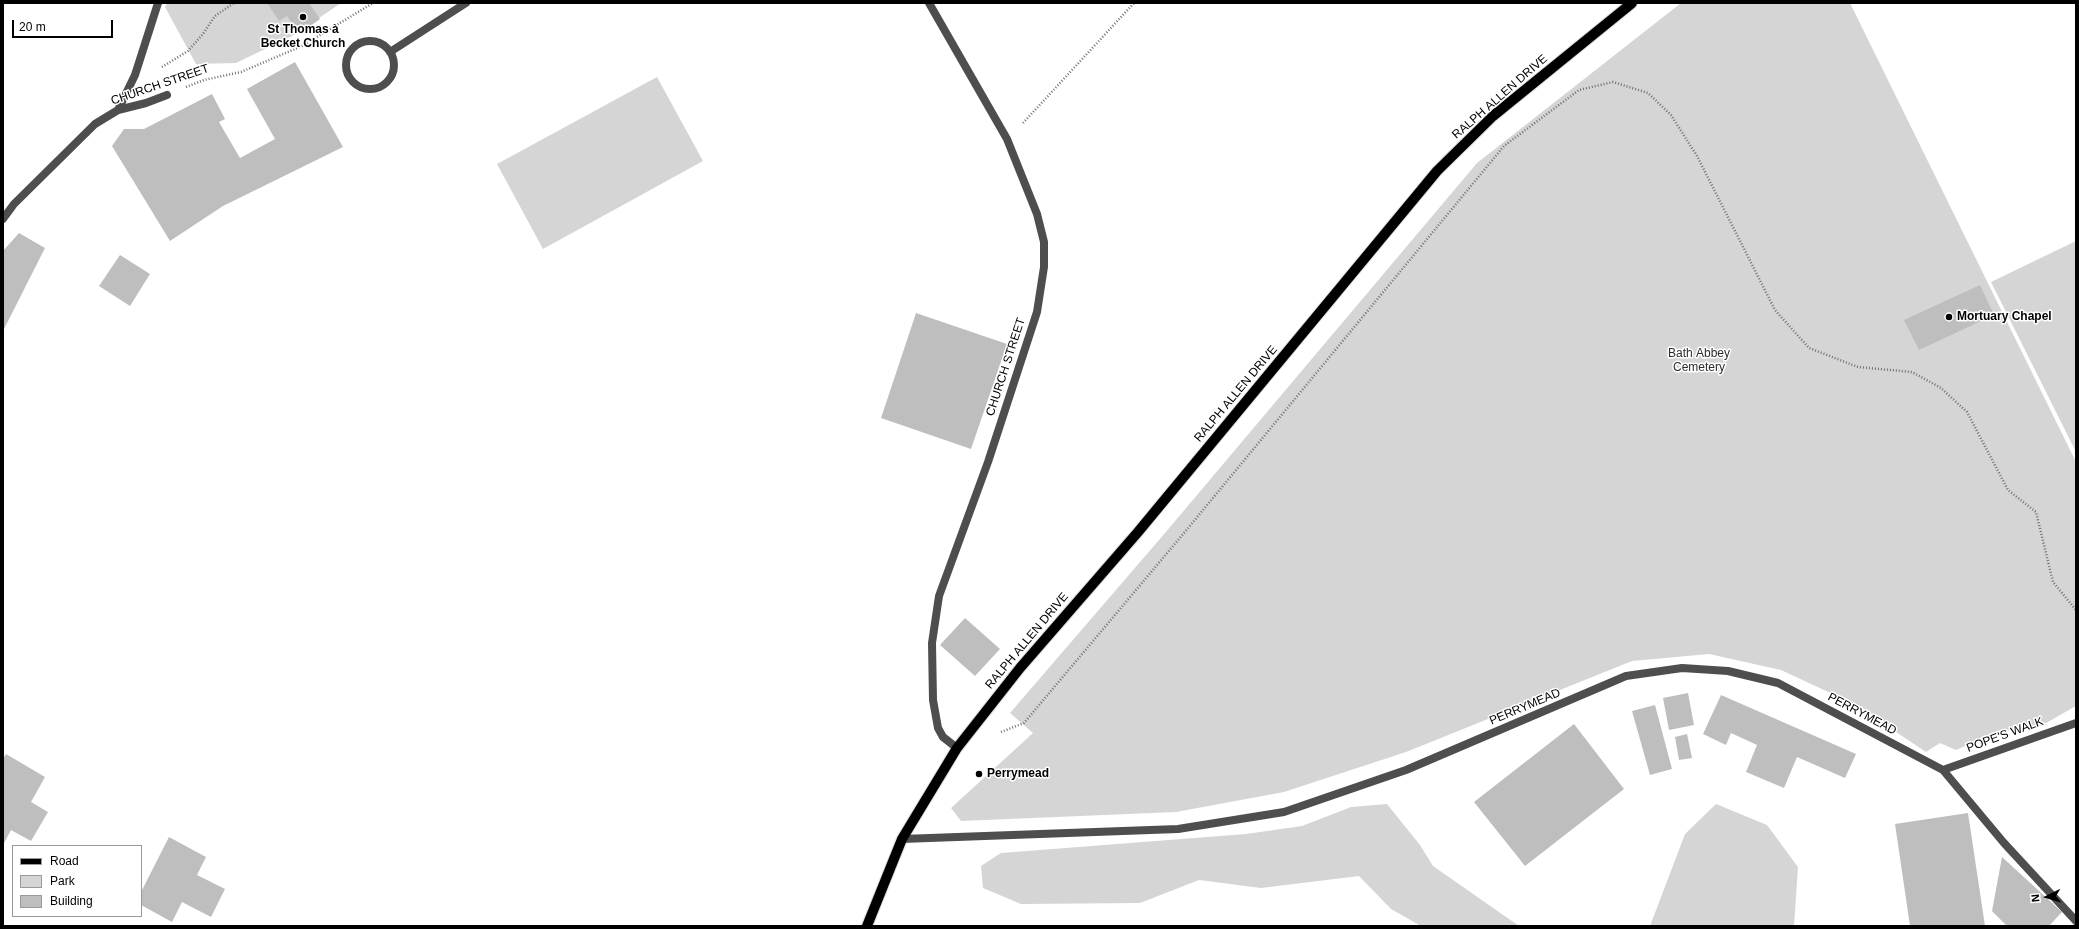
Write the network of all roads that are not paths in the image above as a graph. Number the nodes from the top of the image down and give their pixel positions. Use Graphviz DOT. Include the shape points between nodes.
graph roads {
  1 [pos="158,3"];
  2 [pos="466,3"];
  3 [pos="929,3"];
  4 [pos="1632,3"];
  5 [pos="390,52"];
  6 [pos="167,95"];
  7 [pos="118,110"];
  8 [pos="3,219"];
  9 [pos="2076,723"];
  10 [pos="957,748"];
  11 [pos="1943,770"];
  12 [pos="902,840"];
  13 [pos="2076,921"];
  14 [pos="867,926"];
  1 -- 7 [label="street" via="135,75"];
  2 -- 5 [label="street"];
  3 -- 10 [label="street, CHURCH STREET" via="1007,139 1037,214 1044,242 1044,267 1034,319 988,462 939,596 932,643 933,700 938,728 943,737"];
  4 -- 10 [label="main road, RALPH ALLEN DRIVE" via="1493,116 1437,171 1138,532 1020,668"];
  5 -- 5 [label="street" via="393,60 391,76 379,87 363,88 350,79 345,64 356,45 371,40 378,42"];
  6 -- 7 [label="street, CHURCH STREET"];
  7 -- 8 [label="street, CHURCH STREET" via="95,124 14,204"];
  9 -- 11 [label="street, POPE'S WALK"];
  10 -- 12 [label="main road, RALPH ALLEN DRIVE"];
  11 -- 12 [label="street, PERRYMEAD" via="1778,683 1728,672 1682,668 1626,676 1406,770 1284,812 1178,829"];
  11 -- 13 [label="street, PERRYMEAD" via="2004,844"];
  12 -- 14 [label="main road, RALPH ALLEN DRIVE"];
}
